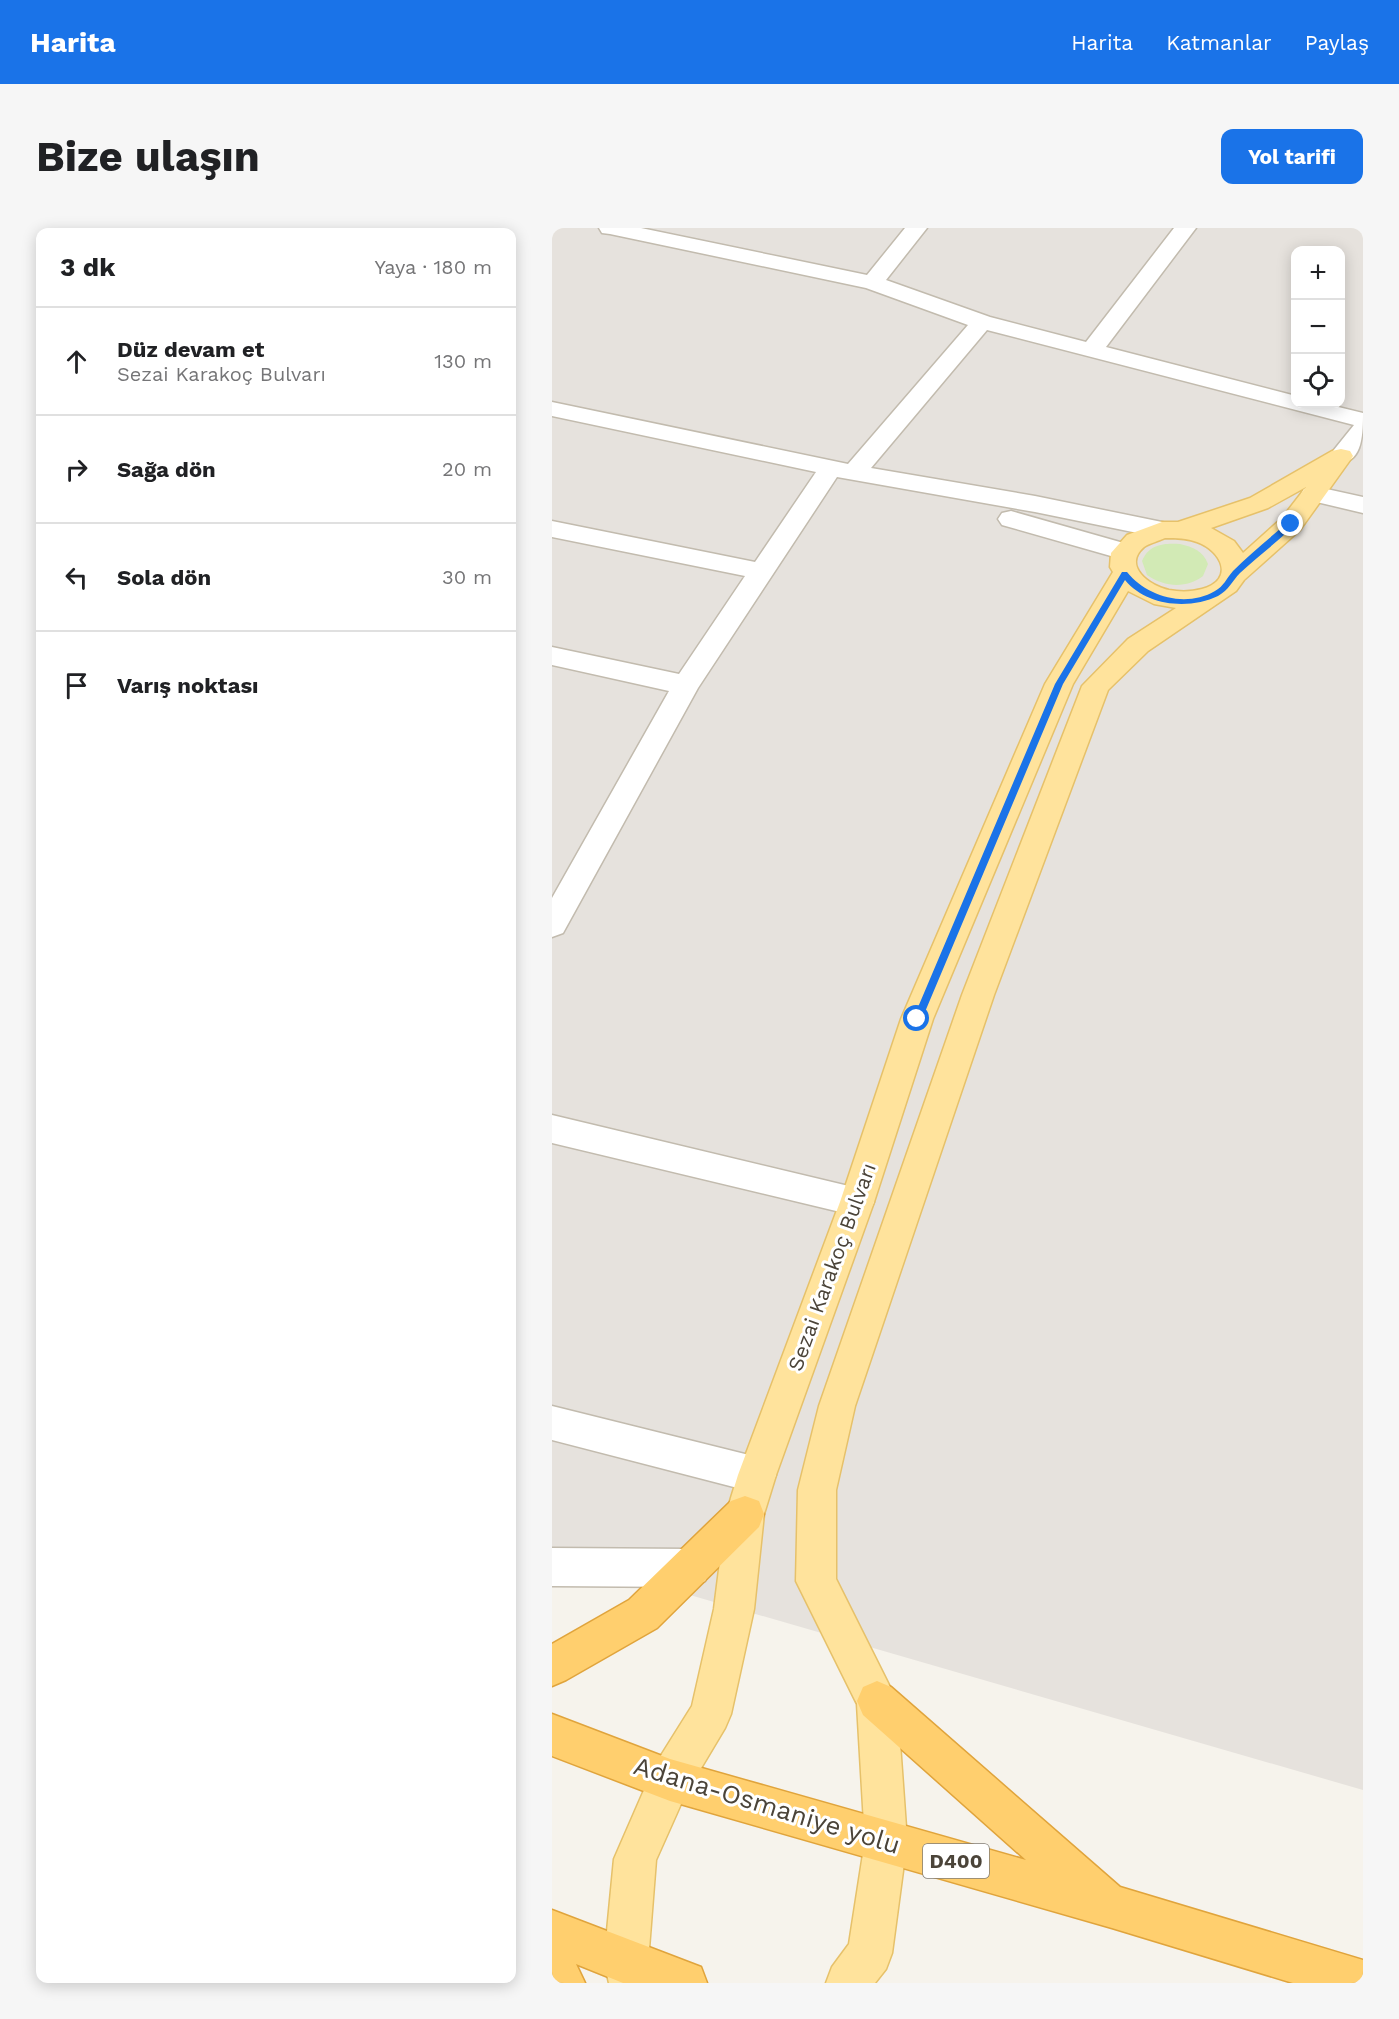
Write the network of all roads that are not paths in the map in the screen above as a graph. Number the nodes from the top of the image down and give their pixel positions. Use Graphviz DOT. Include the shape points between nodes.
graph roads {
  1 [pos="610,228"];
  2 [pos="916,228"];
  3 [pos="1185,228"];
  4 [pos="652,232"];
  5 [pos="872,283"];
  6 [pos="982,322"];
  7 [pos="1092,349"];
  8 [pos="1291,401"];
  9 [pos="1316,408"];
  10 [pos="552,409"];
  11 [pos="1363,420"];
  12 [pos="1363,430"];
  13 [pos="1341,456"];
  14 [pos="842,470"];
  15 [pos="1313,494"];
  16 [pos="1363,505"];
  17 [pos="552,529"];
  18 [pos="1171,530"];
  19 [pos="1125,563"];
  20 [pos="761,571"];
  21 [pos="1225,584"];
  22 [pos="552,656"];
  23 [pos="686,685"];
  24 [pos="552,925"];
  25 [pos="552,1130"];
  26 [pos="857,1202"];
  27 [pos="552,1423"];
  28 [pos="757,1475"];
  29 [pos="745,1514"];
  30 [pos="552,1567"];
  31 [pos="691,1568"];
  32 [pos="552,1666"];
  33 [pos="877,1701"];
  34 [pos="552,1735"];
  35 [pos="670,1780"];
  36 [pos="886,1840"];
  37 [pos="1112,1906"];
  38 [pos="552,1932"];
  39 [pos="552,1969"];
  40 [pos="628,1973"];
  41 [pos="1363,1982"];
  42 [pos="563,1983"];
  43 [pos="685,1983"];
  44 [pos="848,1983"];
  1 -- 4 [label="street"];
  2 -- 5 [label="street"];
  3 -- 7 [label="street"];
  4 -- 5 [label="street"];
  5 -- 6 [label="street"];
  6 -- 7 [label="street"];
  6 -- 14 [label="street"];
  7 -- 8 [label="street"];
  9 -- 11 [label="street"];
  10 -- 14 [label="street"];
  12 -- 13 [label="street"];
  13 -- 15 [label="main road"];
  13 -- 18 [label="main road" via="1259,502"];
  14 -- 18 [label="street"];
  14 -- 19 [label="street"];
  14 -- 20 [label="street"];
  15 -- 16 [label="street"];
  15 -- 21 [label="main road" via="1291,524"];
  17 -- 20 [label="street"];
  18 -- 19 [label="main road" via="1139,538"];
  18 -- 21 [label="main road" via="1200,533 1228,550 1235,562"];
  19 -- 21 [label="main road" via="1140,589 1164,599 1200,599"];
  19 -- 26 [label="main road, Sezai Karakoç Bulvarı" via="1059,684 917,1019"];
  20 -- 23 [label="street"];
  21 -- 33 [label="main road" via="1138,645 1096,686 978,995 837,1406 817,1490 816,1581"];
  22 -- 23 [label="street"];
  23 -- 24 [label="street"];
  25 -- 26 [label="street"];
  26 -- 28 [label="main road, Sezai Karakoç Bulvarı"];
  27 -- 28 [label="street"];
  28 -- 29 [label="main road, Sezai Karakoç Bulvarı"];
  29 -- 31 [label="highway"];
  29 -- 35 [label="main road, Sezai Karakoç Bulvarı" via="734,1609 711,1714"];
  30 -- 31 [label="street"];
  31 -- 32 [label="highway" via="644,1614"];
  33 -- 36 [label="main road"];
  33 -- 37 [label="highway"];
  34 -- 35 [label="highway, Adana-Osmaniye yolu / D400"];
  35 -- 36 [label="highway, Adana-Osmaniye yolu / D400"];
  35 -- 40 [label="main road, Sezai Karakoç Bulvarı" via="635,1859"];
  36 -- 37 [label="highway, Adana-Osmaniye yolu / D400"];
  36 -- 44 [label="main road" via="870,1953"];
  37 -- 41 [label="highway, Adana-Osmaniye yolu / D400"];
  38 -- 40 [label="highway"];
  39 -- 42 [label="highway"];
  40 -- 43 [label="highway"];
}
